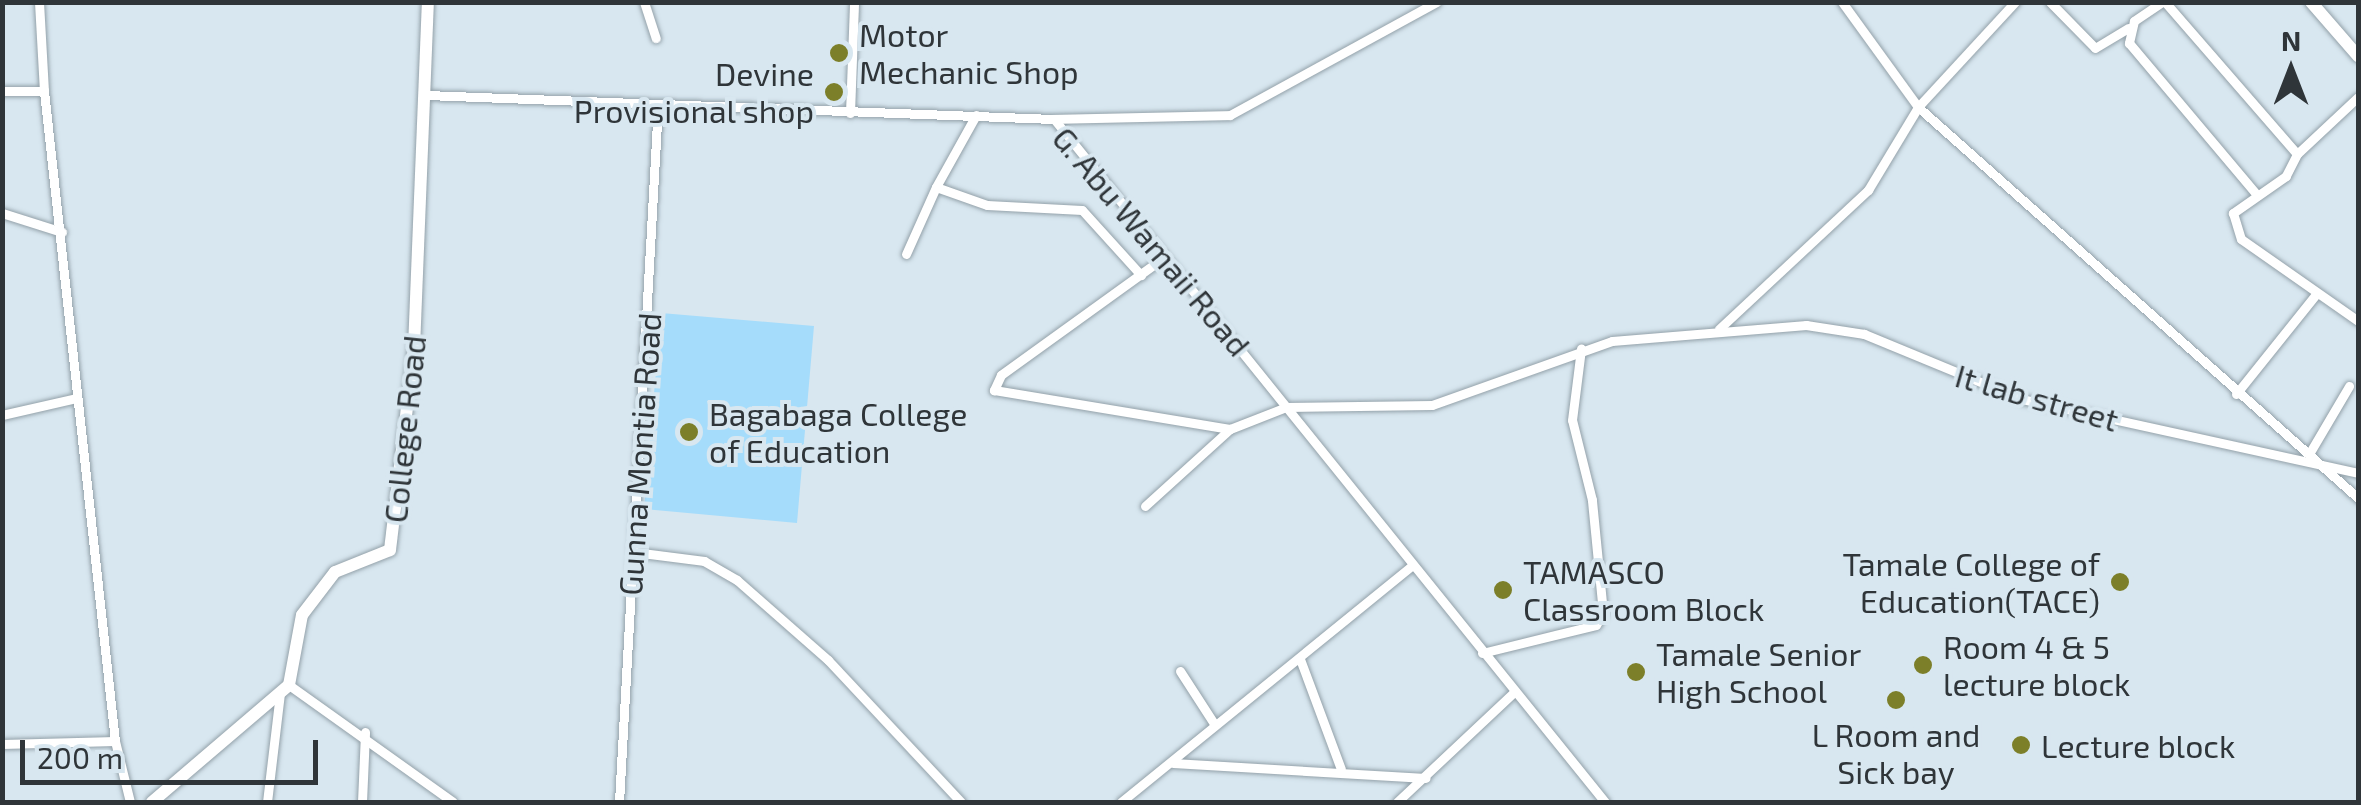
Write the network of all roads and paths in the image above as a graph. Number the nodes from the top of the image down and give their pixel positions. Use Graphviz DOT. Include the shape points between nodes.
graph roads {
  1 [pos="39,2"];
  2 [pos="428,2"];
  3 [pos="644,2"];
  4 [pos="854,2"];
  5 [pos="1436,2"];
  6 [pos="1842,2"];
  7 [pos="2015,2"];
  8 [pos="2050,2"];
  9 [pos="2163,2"];
  10 [pos="2311,2"];
  11 [pos="2128,28"];
  12 [pos="656,38"];
  13 [pos="2358,56"];
  14 [pos="2,91"];
  15 [pos="44,91"];
  16 [pos="426,95"];
  17 [pos="2358,97"];
  18 [pos="658,105"];
  19 [pos="1918,107"];
  20 [pos="850,113"];
  21 [pos="976,115"];
  22 [pos="1054,119"];
  23 [pos="2296,154"];
  24 [pos="936,187"];
  25 [pos="2257,195"];
  26 [pos="2,213"];
  27 [pos="62,232"];
  28 [pos="906,254"];
  29 [pos="1163,258"];
  30 [pos="1142,275"];
  31 [pos="2316,294"];
  32 [pos="2358,320"];
  33 [pos="1719,329"];
  34 [pos="1581,348"];
  35 [pos="2350,386"];
  36 [pos="2236,394"];
  37 [pos="77,398"];
  38 [pos="1286,407"];
  39 [pos="2,416"];
  40 [pos="1230,428"];
  41 [pos="2313,458"];
  42 [pos="2358,473"];
  43 [pos="2358,498"];
  44 [pos="1145,506"];
  45 [pos="634,552"];
  46 [pos="1411,566"];
  47 [pos="1482,652"];
  48 [pos="1300,659"];
  49 [pos="1180,671"];
  50 [pos="285,689"];
  51 [pos="1514,692"];
  52 [pos="1215,725"];
  53 [pos="365,732"];
  54 [pos="115,741"];
  55 [pos="2,744"];
  56 [pos="1173,763"];
  57 [pos="1341,769"];
  58 [pos="1426,778"];
  59 [pos="130,802"];
  60 [pos="152,802"];
  61 [pos="267,802"];
  62 [pos="362,802"];
  63 [pos="453,802"];
  64 [pos="620,802"];
  65 [pos="961,802"];
  66 [pos="1122,802"];
  67 [pos="1397,802"];
  68 [pos="1605,802"];
  1 -- 15 [label="street"];
  2 -- 16 [label="street, College Road"];
  3 -- 12 [label="street"];
  4 -- 20 [label="street"];
  5 -- 22 [label="street" via="1230,115"];
  6 -- 19 [label="street"];
  7 -- 19 [label="street"];
  8 -- 11 [label="street" via="2095,48"];
  9 -- 11 [label="street"];
  9 -- 23 [label="street"];
  10 -- 13 [label="street"];
  11 -- 25 [label="street" via="2129,43"];
  14 -- 15 [label="street"];
  15 -- 27 [label="street"];
  16 -- 18 [label="street, G. Abu Wamaii Road"];
  16 -- 50 [label="street, College Road" via="396,530 390,550 335,572 302,615"];
  17 -- 23 [label="street"];
  18 -- 20 [label="street, G. Abu Wamaii Road"];
  18 -- 45 [label="street, Gunna Montia Road"];
  19 -- 33 [label="street" via="1868,190"];
  19 -- 36 [label="street"];
  20 -- 21 [label="street, G. Abu Wamaii Road"];
  21 -- 22 [label="street, G. Abu Wamaii Road"];
  21 -- 24 [label="street"];
  22 -- 29 [label="street, G. Abu Wamaii Road"];
  23 -- 25 [label="street" via="2286,176"];
  24 -- 28 [label="street"];
  24 -- 30 [label="street" via="987,205 1082,210"];
  25 -- 31 [label="street" via="2233,213 2241,239"];
  26 -- 27 [label="street"];
  27 -- 37 [label="street"];
  29 -- 30 [label="street"];
  29 -- 38 [label="street, G. Abu Wamaii Road"];
  30 -- 40 [label="street" via="1001,375 994,390"];
  31 -- 32 [label="street"];
  31 -- 36 [label="street"];
  33 -- 34 [label="street, It lab street"];
  33 -- 41 [label="street, It lab street" via="1838,328 1967,384"];
  34 -- 38 [label="street, It lab street" via="1465,399"];
  34 -- 47 [label="street" via="1572,420 1592,500 1600,621"];
  35 -- 41 [label="street"];
  36 -- 41 [label="street"];
  37 -- 39 [label="street"];
  37 -- 54 [label="street"];
  38 -- 40 [label="street, It lab street"];
  38 -- 46 [label="street, G. Abu Wamaii Road"];
  40 -- 44 [label="street"];
  41 -- 42 [label="street, It lab street"];
  41 -- 43 [label="street"];
  45 -- 64 [label="street, Gunna Montia Road"];
  45 -- 65 [label="street" via="704,561 738,580 828,660"];
  46 -- 47 [label="street, G. Abu Wamaii Road"];
  46 -- 48 [label="street"];
  47 -- 51 [label="street, G. Abu Wamaii Road"];
  48 -- 52 [label="street"];
  48 -- 57 [label="street"];
  49 -- 52 [label="street"];
  50 -- 53 [label="street"];
  50 -- 60 [label="street"];
  50 -- 61 [label="street"];
  51 -- 58 [label="street"];
  51 -- 68 [label="street, G. Abu Wamaii Road"];
  52 -- 56 [label="street"];
  53 -- 62 [label="street"];
  53 -- 63 [label="street"];
  54 -- 55 [label="street"];
  54 -- 59 [label="street"];
  56 -- 57 [label="street"];
  56 -- 66 [label="street"];
  57 -- 58 [label="street"];
  58 -- 67 [label="street"];
}
